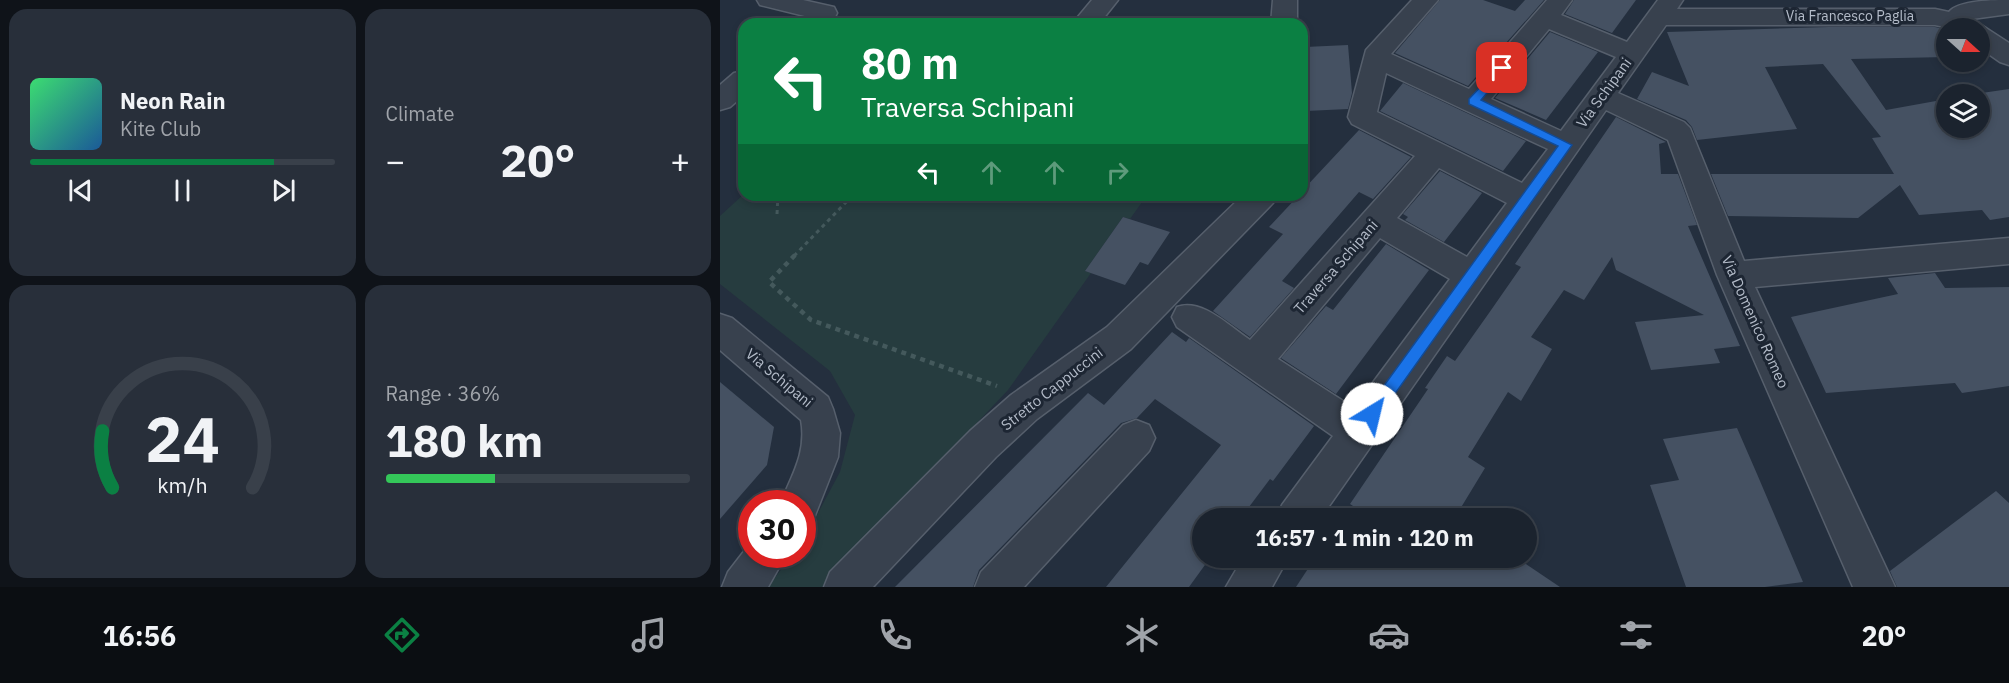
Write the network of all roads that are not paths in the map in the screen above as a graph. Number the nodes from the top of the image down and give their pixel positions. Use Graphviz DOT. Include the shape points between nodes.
graph roads {
  1 [pos="769,0"];
  2 [pos="846,0"];
  3 [pos="1106,0"];
  4 [pos="1285,0"];
  5 [pos="1426,0"];
  6 [pos="2009,6"];
  7 [pos="1665,8"];
  8 [pos="1833,8"];
  9 [pos="1553,9"];
  10 [pos="1960,16"];
  11 [pos="815,18"];
  12 [pos="819,18"];
  13 [pos="1090,18"];
  14 [pos="1284,18"];
  15 [pos="1990,42"];
  16 [pos="1633,54"];
  17 [pos="2009,56"];
  18 [pos="1377,58"];
  19 [pos="738,85"];
  20 [pos="1601,97"];
  21 [pos="720,100"];
  22 [pos="1473,102"];
  23 [pos="1566,145"];
  24 [pos="1435,153"];
  25 [pos="1527,199"];
  26 [pos="1256,201"];
  27 [pos="1376,221"];
  28 [pos="2009,251"];
  29 [pos="1471,275"];
  30 [pos="1733,275"];
  31 [pos="1189,317"];
  32 [pos="720,329"];
  33 [pos="1253,362"];
  34 [pos="1359,432"];
  35 [pos="1136,438"];
  36 [pos="807,490"];
  37 [pos="1304,508"];
  38 [pos="757,568"];
  39 [pos="1261,568"];
  40 [pos="859,582"];
  41 [pos="743,587"];
  42 [pos="996,587"];
  43 [pos="1247,587"];
  44 [pos="1874,587"];
  1 -- 11 [label="street"];
  2 -- 12 [label="street"];
  3 -- 13 [label="street"];
  4 -- 14 [label="street"];
  5 -- 18 [label="street" via="1379,50"];
  6 -- 10 [label="street, Via Francesco Paglia"];
  7 -- 8 [label="street, Via Francesco Paglia" via="1727,16"];
  7 -- 16 [label="street, Via Schipani"];
  8 -- 10 [label="street, Via Francesco Paglia"];
  9 -- 16 [label="street"];
  9 -- 22 [label="street"];
  15 -- 17 [label="street"];
  16 -- 20 [label="street, Via Schipani"];
  18 -- 22 [label="street"];
  18 -- 24 [label="street" via="1362,117"];
  19 -- 21 [label="street"];
  20 -- 23 [label="street, Via Schipani"];
  20 -- 30 [label="street, Via Domenico Romeo" via="1680,135"];
  22 -- 23 [label="street"];
  23 -- 25 [label="street, Via Schipani"];
  24 -- 25 [label="street"];
  24 -- 27 [label="street, Traversa Schipani"];
  25 -- 29 [label="street, Via Schipani"];
  26 -- 40 [label="street, Stretto Cappuccini" via="1119,338 1024,407 983,444"];
  27 -- 29 [label="street"];
  27 -- 33 [label="street, Traversa Schipani"];
  28 -- 30 [label="street"];
  29 -- 34 [label="street, Via Schipani"];
  30 -- 44 [label="street, Via Domenico Romeo"];
  31 -- 33 [label="street"];
  32 -- 36 [label="street, Via Schipani" via="816,409 823,425 823,444"];
  33 -- 34 [label="street"];
  34 -- 37 [label="street, Via Schipani"];
  35 -- 42 [label="street"];
  38 -- 41 [label="street"];
  39 -- 43 [label="street"];
}
